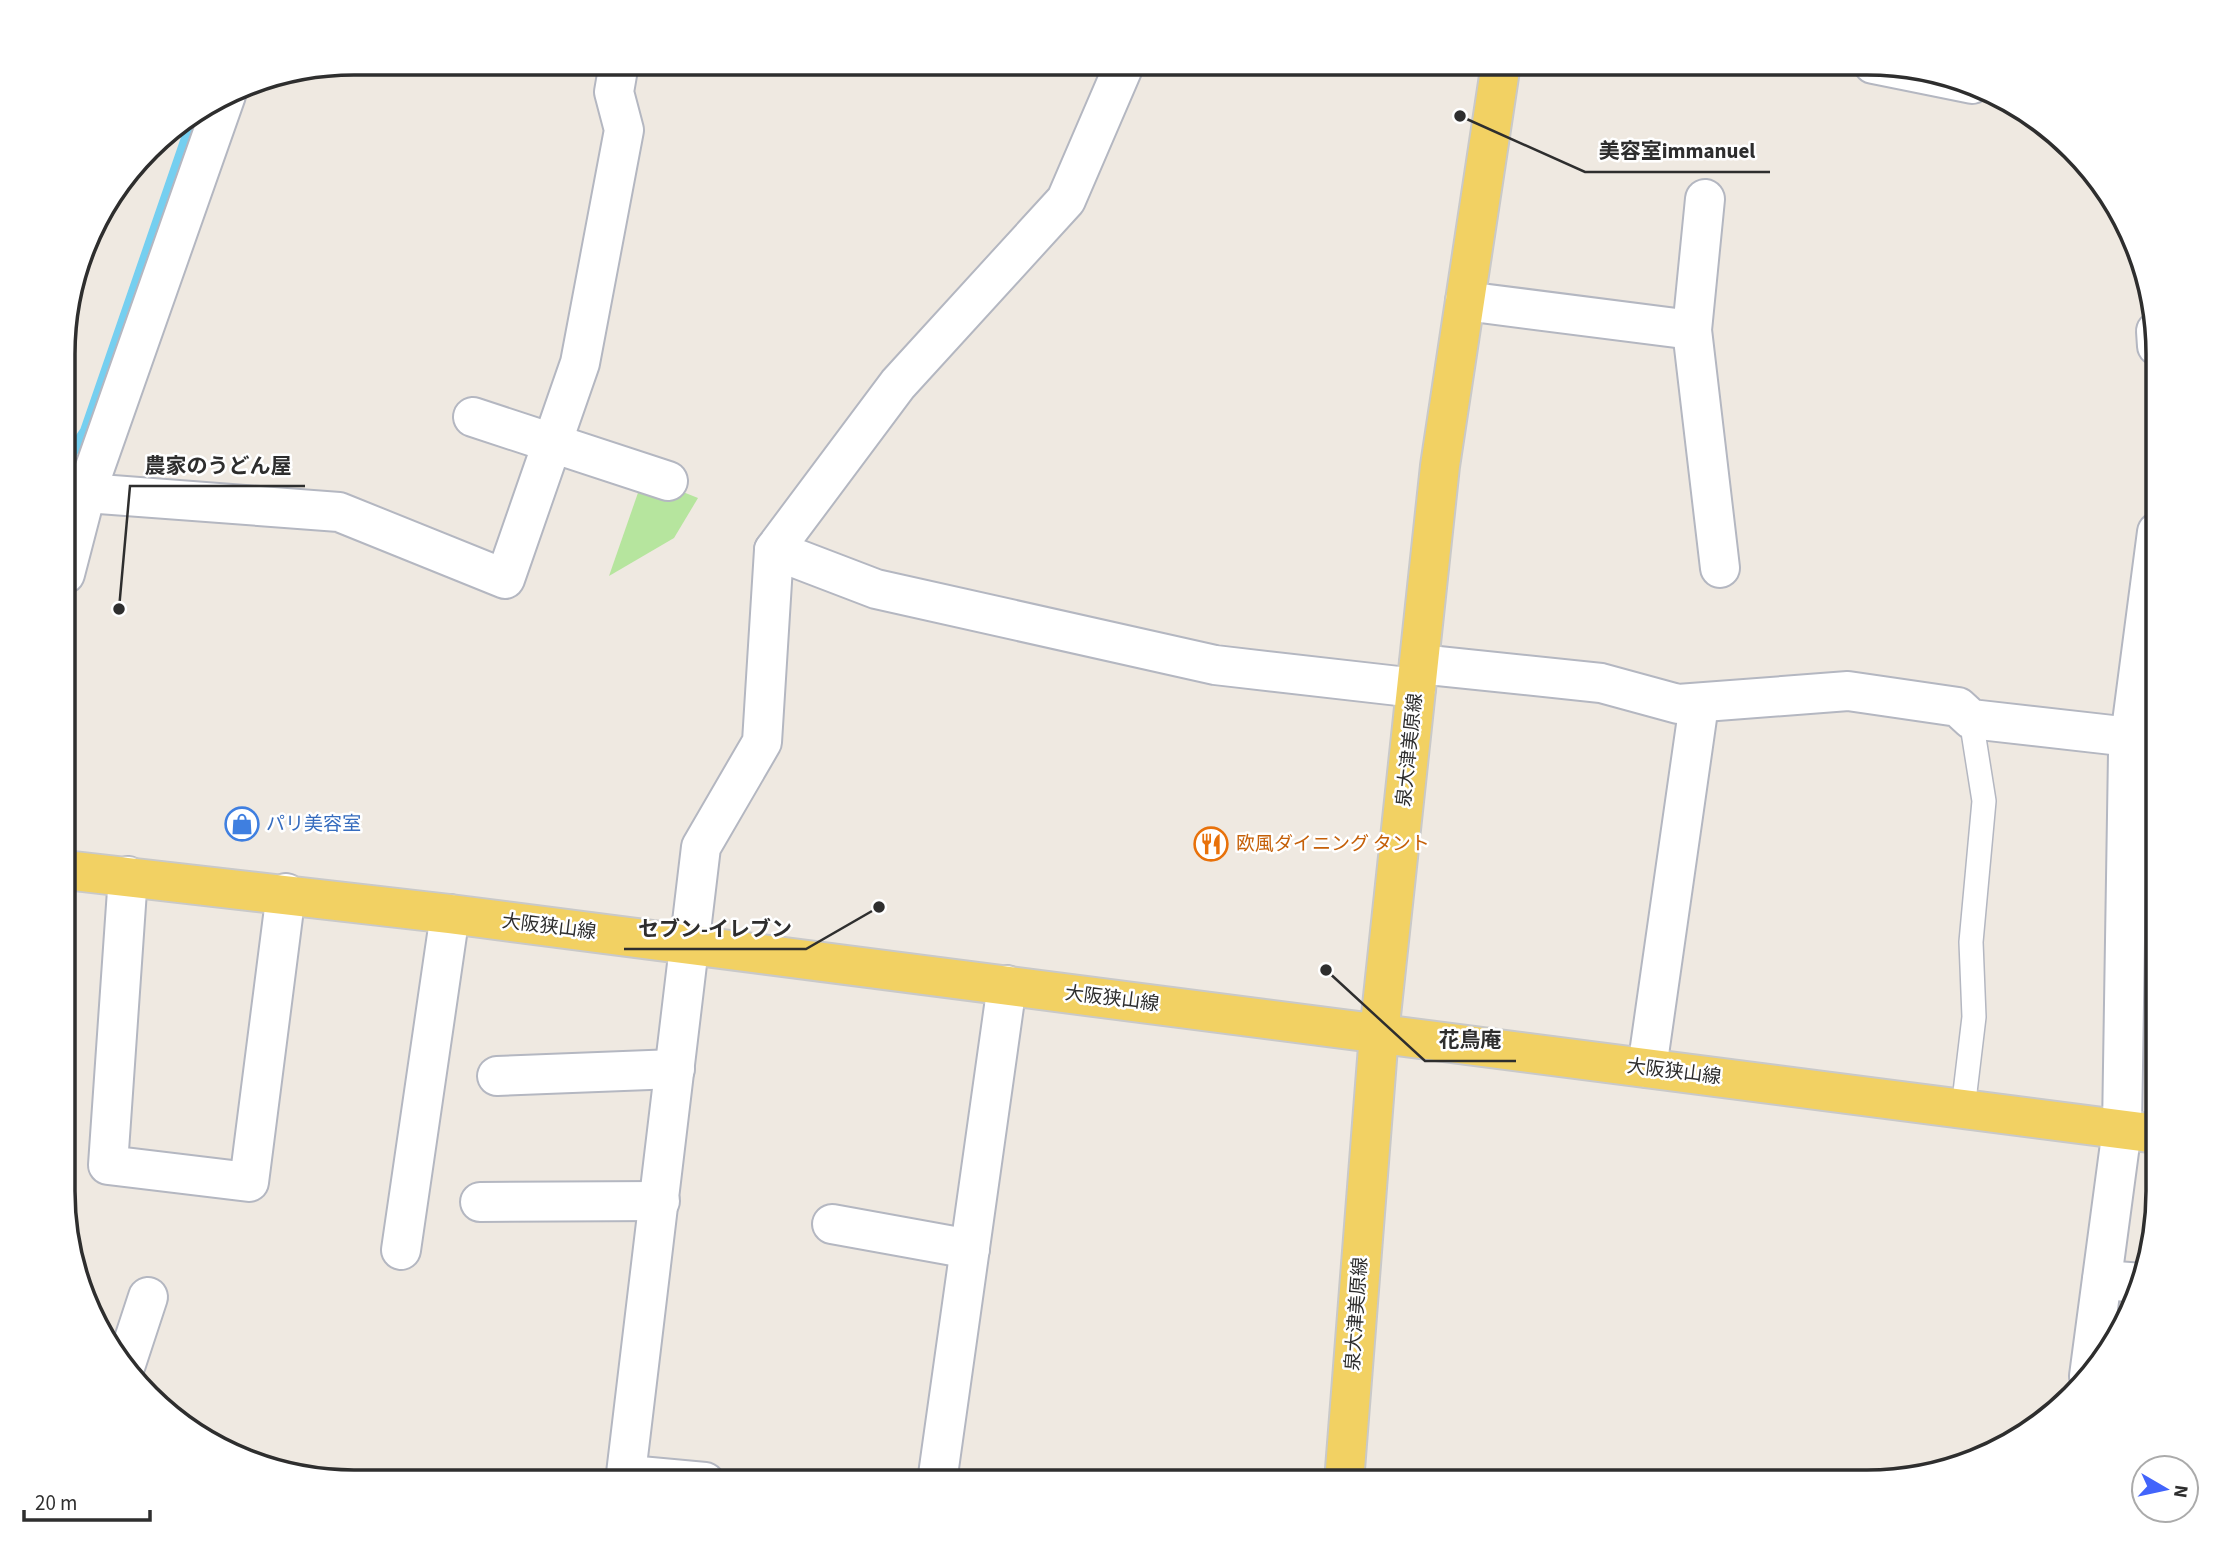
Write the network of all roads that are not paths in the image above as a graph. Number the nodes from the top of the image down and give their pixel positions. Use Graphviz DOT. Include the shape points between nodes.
graph roads {
  1 [pos="617,75"];
  2 [pos="1120,75"];
  3 [pos="1500,75"];
  4 [pos="221,110"];
  5 [pos="1705,199"];
  6 [pos="1465,301"];
  7 [pos="1692,330"];
  8 [pos="473,417"];
  9 [pos="553,445"];
  10 [pos="668,481"];
  11 [pos="76,495"];
  12 [pos="774,550"];
  13 [pos="1720,568"];
  14 [pos="2146,615"];
  15 [pos="1418,676"];
  16 [pos="1699,704"];
  17 [pos="1971,719"];
  18 [pos="2130,737"];
  19 [pos="75,871"];
  20 [pos="128,876"];
  21 [pos="286,893"];
  22 [pos="450,914"];
  23 [pos="688,944"];
  24 [pos="1007,985"];
  25 [pos="1379,1034"];
  26 [pos="1647,1068"];
  27 [pos="675,1069"];
  28 [pos="497,1076"];
  29 [pos="1963,1109"];
  30 [pos="2140,1132"];
  31 [pos="480,1202"];
  32 [pos="660,1202"];
  33 [pos="832,1224"];
  34 [pos="970,1249"];
  35 [pos="401,1250"];
  36 [pos="2102,1280"];
  37 [pos="2130,1282"];
  38 [pos="148,1297"];
  39 [pos="129,1355"];
  40 [pos="2091,1357"];
  41 [pos="628,1470"];
  42 [pos="939,1470"];
  43 [pos="1345,1470"];
  1 -- 9 [label="street" via="614,92 624,130 580,363"];
  2 -- 12 [label="street" via="1066,200 898,384"];
  3 -- 6 [label="main road, 泉大津美原線"];
  4 -- 11 [label="street"];
  5 -- 7 [label="street"];
  6 -- 7 [label="street"];
  6 -- 15 [label="main road, 泉大津美原線" via="1440,466"];
  7 -- 13 [label="street"];
  8 -- 9 [label="street"];
  9 -- 10 [label="street"];
  9 -- 11 [label="street" via="505,579 339,512"];
  12 -- 15 [label="street" via="876,589 1215,665"];
  12 -- 23 [label="street" via="762,742 701,847"];
  14 -- 18 [label="street"];
  15 -- 16 [label="street" via="1601,683 1678,704"];
  15 -- 25 [label="main road, 泉大津美原線"];
  16 -- 17 [label="street" via="1849,691 1958,707"];
  16 -- 26 [label="street"];
  17 -- 18 [label="street"];
  17 -- 29 [label="lane" via="1984,801 1971,942 1974,1017"];
  18 -- 30 [label="street"];
  19 -- 20 [label="main road, 大阪狭山線"];
  20 -- 21 [label="main road, 大阪狭山線"];
  20 -- 21 [label="street" via="108,1165 249,1182"];
  21 -- 22 [label="main road, 大阪狭山線"];
  22 -- 23 [label="main road, 大阪狭山線"];
  22 -- 35 [label="street"];
  23 -- 24 [label="main road, 大阪狭山線"];
  23 -- 27 [label="street"];
  24 -- 25 [label="main road, 大阪狭山線"];
  24 -- 34 [label="street"];
  25 -- 26 [label="main road, 大阪狭山線"];
  25 -- 43 [label="main road, 泉大津美原線"];
  26 -- 29 [label="main road, 大阪狭山線"];
  27 -- 28 [label="street"];
  27 -- 32 [label="street"];
  29 -- 30 [label="main road, 大阪狭山線"];
  30 -- 36 [label="street"];
  31 -- 32 [label="street"];
  32 -- 41 [label="street"];
  33 -- 34 [label="street"];
  34 -- 42 [label="street"];
  36 -- 37 [label="street"];
  36 -- 40 [label="street"];
  38 -- 39 [label="street"];
}
